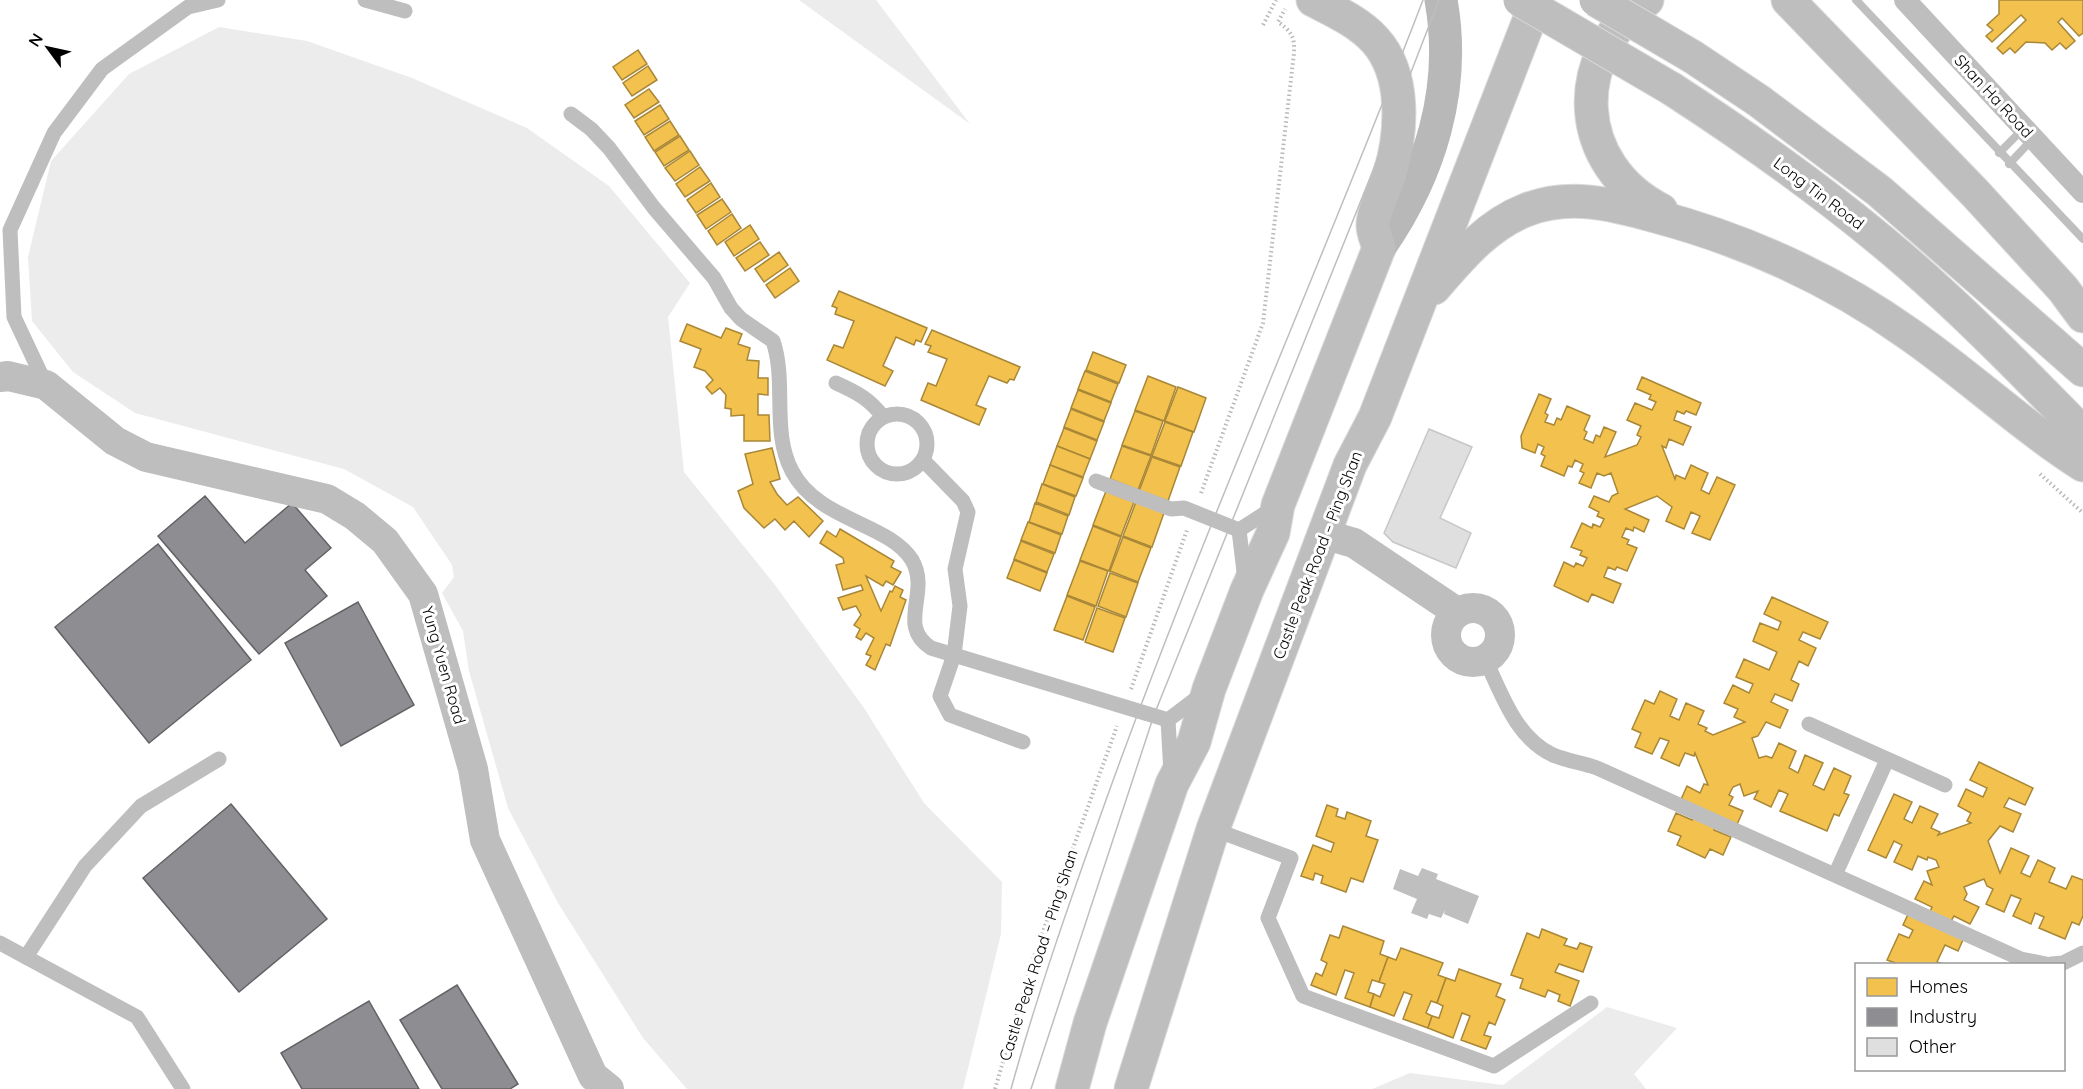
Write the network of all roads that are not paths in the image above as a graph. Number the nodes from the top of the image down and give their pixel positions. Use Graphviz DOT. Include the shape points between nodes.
graph roads {
  1 [pos="218,0"];
  2 [pos="365,0"];
  3 [pos="1441,0"];
  4 [pos="1547,0"];
  5 [pos="1596,0"];
  6 [pos="1647,0"];
  7 [pos="1788,0"];
  8 [pos="1905,0"];
  9 [pos="1300,2"];
  10 [pos="1529,9"];
  11 [pos="405,11"];
  12 [pos="571,114"];
  13 [pos="2083,192"];
  14 [pos="1692,226"];
  15 [pos="1379,248"];
  16 [pos="1419,306"];
  17 [pos="2083,316"];
  18 [pos="2083,370"];
  19 [pos="836,382"];
  20 [pos="3,383"];
  21 [pos="46,385"];
  22 [pos="883,417"];
  23 [pos="2083,433"];
  24 [pos="923,460"];
  25 [pos="2083,465"];
  26 [pos="1096,481"];
  27 [pos="1278,506"];
  28 [pos="1239,530"];
  29 [pos="1323,534"];
  30 [pos="1247,590"];
  31 [pos="954,655"];
  32 [pos="1485,659"];
  33 [pos="1209,689"];
  34 [pos="1168,720"];
  35 [pos="1809,724"];
  36 [pos="1023,742"];
  37 [pos="219,759"];
  38 [pos="1887,760"];
  39 [pos="1172,784"];
  40 [pos="1945,785"];
  41 [pos="1213,828"];
  42 [pos="1835,875"];
  43 [pos="0,943"];
  44 [pos="2083,953"];
  45 [pos="26,957"];
  46 [pos="2041,963"];
  47 [pos="2063,963"];
  48 [pos="1591,1003"];
  49 [pos="183,1089"];
  50 [pos="609,1089"];
  51 [pos="1072,1089"];
  52 [pos="1131,1089"];
  1 -- 21 [label="lane" via="188,7 102,69 54,133 10,230 14,317"];
  2 -- 11 [label="lane"];
  3 -- 15 [label="main road" via="1448,65 1434,135 1400,219"];
  4 -- 10 [label="main road, Castle Peak Road – Ping Shan"];
  5 -- 18 [label="main road, bridge" via="1759,101 1879,191"];
  6 -- 14 [label="main road" via="1629,13 1601,54 1594,77 1592,122 1604,157 1624,184 1657,208"];
  7 -- 17 [label="main road" via="1975,193"];
  8 -- 13 [label="street, Shan Ha Road"];
  9 -- 15 [label="main road" via="1352,21 1375,39 1394,77 1399,103 1393,165 1372,225"];
  10 -- 16 [label="main road, Castle Peak Road – Ping Shan"];
  10 -- 23 [label="main road, Long Tin Road, bridge" via="1672,89 1735,130 1859,222 1941,292"];
  12 -- 31 [label="lane" via="609,148 714,278 731,308 773,341 779,366 784,443 800,484 829,508 905,551 918,579 915,632 931,648"];
  14 -- 16 [label="main road" via="1585,201 1537,207 1514,215 1467,250"];
  14 -- 25 [label="main road" via="1766,255 1860,302 1909,334"];
  15 -- 27 [label="main road"];
  16 -- 29 [label="main road, Castle Peak Road – Ping Shan"];
  19 -- 22 [label="lane" via="861,394"];
  20 -- 21 [label="street, Yung Yuen Road"];
  21 -- 50 [label="street, Yung Yuen Road" via="115,441 146,457 327,499 385,541 423,594 473,769 485,840 594,1076"];
  22 -- 24 [label="lane" via="902,414 919,423 927,441"];
  22 -- 24 [label="lane" via="867,442 872,461 888,473 898,474 908,472"];
  24 -- 31 [label="lane" via="963,501 968,512 955,569 960,606"];
  26 -- 28 [label="lane"];
  27 -- 28 [label="lane"];
  27 -- 30 [label="main road" via="1273,532"];
  28 -- 30 [label="lane"];
  29 -- 32 [label="street" via="1354,543 1457,612 1446,630 1450,650 1468,662"];
  29 -- 41 [label="main road, Castle Peak Road – Ping Shan"];
  30 -- 33 [label="main road"];
  31 -- 34 [label="lane"];
  31 -- 36 [label="lane" via="940,696 950,715"];
  32 -- 42 [label="lane" via="1516,723 1541,748 1598,768"];
  33 -- 34 [label="lane"];
  33 -- 39 [label="main road" via="1194,742"];
  34 -- 39 [label="lane"];
  35 -- 38 [label="lane"];
  37 -- 45 [label="lane" via="141,806 85,866"];
  38 -- 40 [label="lane"];
  38 -- 42 [label="lane"];
  39 -- 51 [label="main road" via="1090,1023"];
  41 -- 48 [label="lane" via="1291,858 1268,918 1302,996 1494,1066"];
  41 -- 52 [label="main road, Castle Peak Road – Ping Shan"];
  42 -- 46 [label="lane" via="2021,959"];
  43 -- 45 [label="lane"];
  44 -- 47 [label="lane"];
  45 -- 49 [label="lane" via="136,1017"];
}
